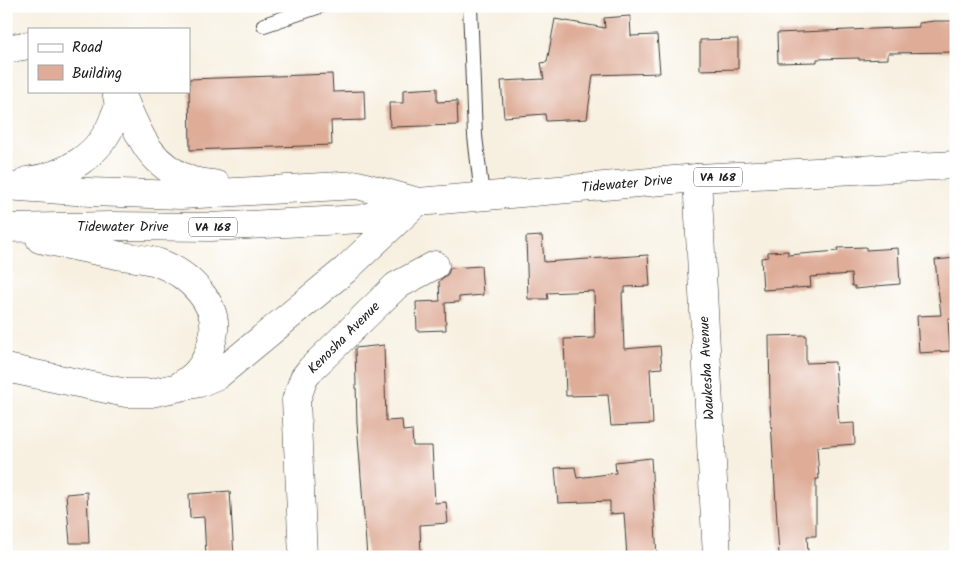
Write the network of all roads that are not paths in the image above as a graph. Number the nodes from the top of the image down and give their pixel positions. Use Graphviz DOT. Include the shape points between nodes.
graph roads {
  1 [pos="320,6"];
  2 [pos="470,6"];
  3 [pos="264,26"];
  4 [pos="28,45"];
  5 [pos="6,49"];
  6 [pos="118,92"];
  7 [pos="118,92"];
  8 [pos="956,165"];
  9 [pos="697,178"];
  10 [pos="6,184"];
  11 [pos="256,192"];
  12 [pos="482,196"];
  13 [pos="418,202"];
  14 [pos="6,228"];
  15 [pos="6,233"];
  16 [pos="435,265"];
  17 [pos="6,368"];
  18 [pos="178,387"];
  19 [pos="303,557"];
  20 [pos="717,557"];
  1 -- 3 [label="lane"];
  2 -- 12 [label="lane" via="475,136"];
  4 -- 5 [label="main road"];
  6 -- 10 [label="main road" via="118,106 111,126 90,154 71,167 45,178"];
  7 -- 11 [label="main road" via="152,156 168,170 192,180"];
  8 -- 9 [label="main road, Tidewater Drive / VA 168"];
  9 -- 12 [label="main road, Tidewater Drive / VA 168"];
  9 -- 20 [label="main road, Waukesha Avenue"];
  10 -- 11 [label="main road, Tidewater Drive / VA 168" via="90,192"];
  11 -- 13 [label="main road, Tidewater Drive / VA 168" via="358,185"];
  12 -- 13 [label="main road, Tidewater Drive / VA 168"];
  13 -- 14 [label="main road, Tidewater Drive / VA 168" via="362,219 211,227"];
  13 -- 18 [label="main road" via="345,270 218,375 199,384"];
  15 -- 18 [label="main road" via="159,263 181,274 199,291 213,312 214,333 209,354 200,369 193,378"];
  16 -- 19 [label="main road, Kenosha Avenue" via="396,286 304,378 296,400"];
  17 -- 18 [label="main road" via="126,394"];
}
